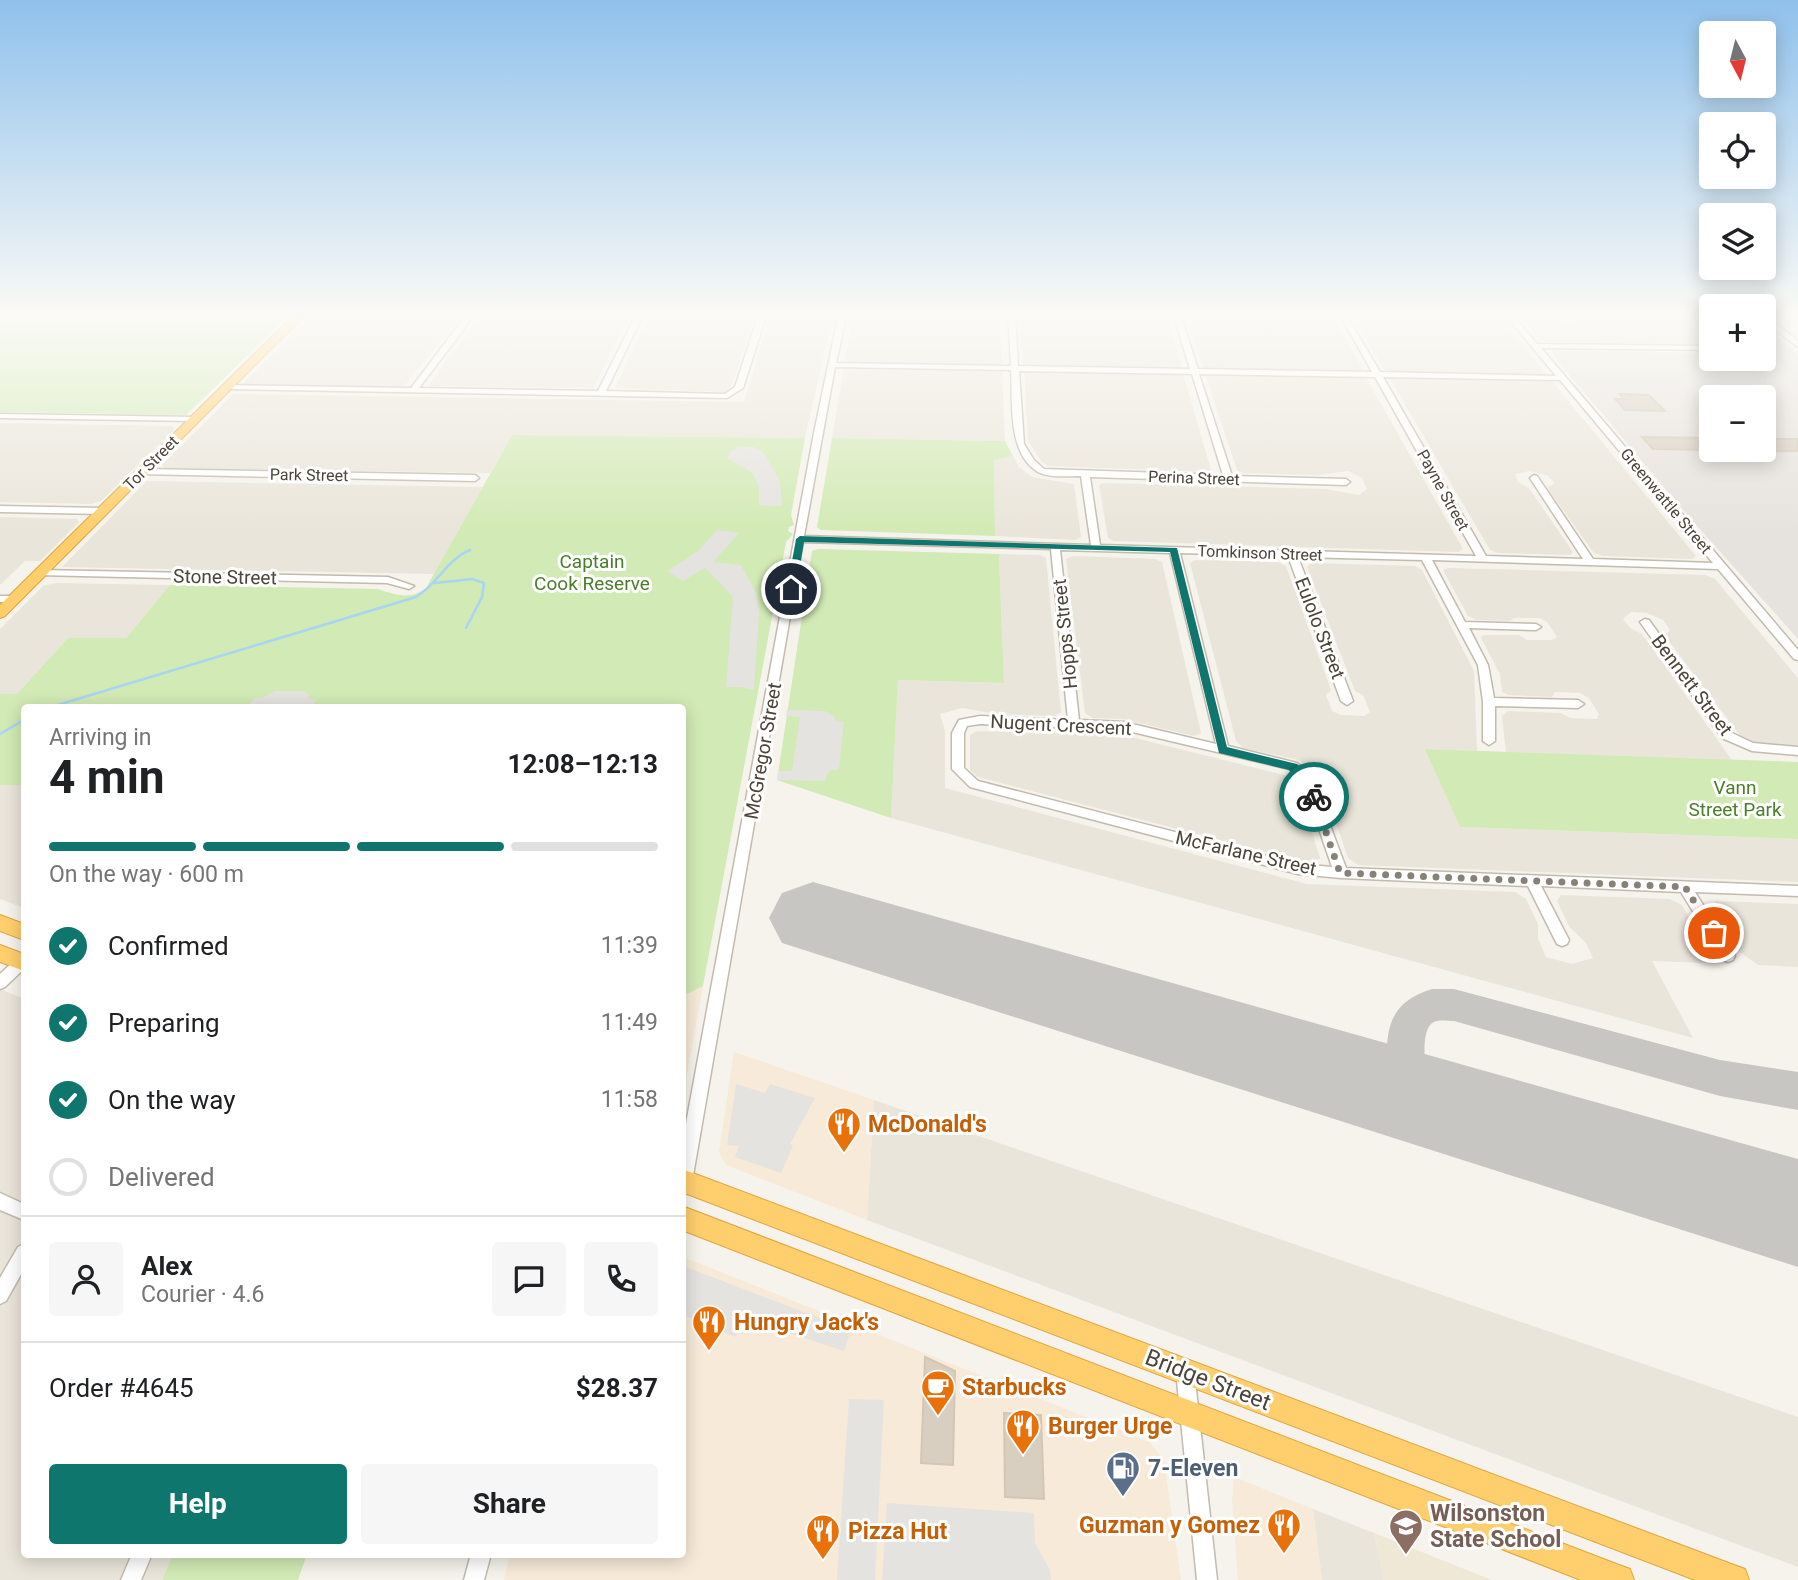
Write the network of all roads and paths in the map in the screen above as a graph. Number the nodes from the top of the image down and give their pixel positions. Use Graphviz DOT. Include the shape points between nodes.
graph roads {
  1 [pos="227,387"];
  2 [pos="416,387"];
  3 [pos="605,387"];
  4 [pos="740,387"];
  5 [pos="829,387"];
  6 [pos="1015,387"];
  7 [pos="1200,387"];
  8 [pos="1385,387"];
  9 [pos="1569,387"];
  10 [pos="413,391"];
  11 [pos="601,394"];
  12 [pos="733,394"];
  13 [pos="0,416"];
  14 [pos="195,419"];
  15 [pos="142,472"];
  16 [pos="1086,474"];
  17 [pos="475,478"];
  18 [pos="1229,478"];
  19 [pos="1534,478"];
  20 [pos="1346,482"];
  21 [pos="0,509"];
  22 [pos="102,511"];
  23 [pos="800,539"];
  24 [pos="1055,546"];
  25 [pos="1096,547"];
  26 [pos="1174,550"];
  27 [pos="1292,554"];
  28 [pos="1426,558"];
  29 [pos="1482,558"];
  30 [pos="1590,562"];
  31 [pos="1720,566"];
  32 [pos="40,573"];
  33 [pos="409,586"];
  34 [pos="0,599"];
  35 [pos="14,599"];
  36 [pos="0,613"];
  37 [pos="1645,622"];
  38 [pos="1463,625"];
  39 [pos="1536,627"];
  40 [pos="1798,657"];
  41 [pos="1348,701"];
  42 [pos="1489,702"];
  43 [pos="1578,704"];
  44 [pos="1074,723"];
  45 [pos="1489,741"];
  46 [pos="1223,750"];
  47 [pos="1798,751"];
  48 [pos="958,769"];
  49 [pos="1340,873"];
  50 [pos="1532,881"];
  51 [pos="1685,887"];
  52 [pos="1798,891"];
  53 [pos="0,923"];
  54 [pos="21,931"];
  55 [pos="1562,940"];
  56 [pos="0,953"];
  57 [pos="1728,956"];
  58 [pos="21,961"];
  59 [pos="21,965"];
  60 [pos="0,984"];
  61 [pos="686,1167"];
  62 [pos="686,1185"];
  63 [pos="0,1201"];
  64 [pos="21,1211"];
  65 [pos="686,1220"];
  66 [pos="21,1258"];
  67 [pos="0,1295"];
  68 [pos="1185,1371"];
  69 [pos="1189,1413"];
  70 [pos="140,1558"];
  71 [pos="480,1558"];
  72 [pos="131,1580"];
  73 [pos="474,1580"];
  74 [pos="1207,1580"];
  75 [pos="1619,1580"];
  76 [pos="1734,1580"];
  1 -- 10 [label="street"];
  1 -- 14 [label="highway, Tor Street"];
  2 -- 10 [label="street"];
  3 -- 11 [label="street"];
  4 -- 12 [label="street"];
  5 -- 23 [label="street, McGregor Street"];
  6 -- 16 [label="street, Perina Street" via="1020,444 1031,462 1042,471"];
  7 -- 18 [label="street"];
  8 -- 29 [label="street, Payne Street"];
  9 -- 31 [label="street, Greenwattle Street"];
  10 -- 11 [label="street"];
  11 -- 12 [label="street"];
  13 -- 14 [label="street"];
  14 -- 15 [label="highway, Tor Street"];
  15 -- 17 [label="street, Park Street"];
  15 -- 22 [label="highway, Tor Street"];
  16 -- 18 [label="street, Perina Street"];
  16 -- 25 [label="street"];
  18 -- 20 [label="street, Perina Street"];
  19 -- 30 [label="street"];
  21 -- 22 [label="street"];
  22 -- 32 [label="highway, Tor Street"];
  23 -- 24 [label="street, Tomkinson Street"];
  23 -- 61 [label="street, McGregor Street"];
  24 -- 25 [label="street, Tomkinson Street"];
  24 -- 44 [label="street, Hopps Street"];
  25 -- 26 [label="street, Tomkinson Street"];
  26 -- 27 [label="street, Tomkinson Street"];
  26 -- 46 [label="street"];
  27 -- 28 [label="street, Tomkinson Street"];
  27 -- 41 [label="street, Eulolo Street"];
  28 -- 29 [label="street, Tomkinson Street"];
  28 -- 38 [label="street"];
  29 -- 30 [label="street, Tomkinson Street"];
  30 -- 31 [label="street, Tomkinson Street"];
  31 -- 40 [label="street, Greenwattle Street"];
  32 -- 33 [label="street, Stone Street" via="388,580"];
  32 -- 35 [label="highway, Tor Street"];
  34 -- 35 [label="street"];
  35 -- 36 [label="highway, Tor Street"];
  37 -- 47 [label="street, Bennett Street" via="1726,735 1760,750"];
  38 -- 39 [label="street"];
  38 -- 42 [label="street" via="1483,665"];
  42 -- 43 [label="street"];
  42 -- 45 [label="street"];
  44 -- 46 [label="street, Nugent Crescent" via="1124,726"];
  44 -- 48 [label="street, Nugent Crescent" via="963,723 957,733"];
  46 -- 49 [label="street, Nugent Crescent" via="1293,766 1308,780"];
  48 -- 49 [label="street, McFarlane Street" via="974,783 988,787 1298,869"];
  49 -- 50 [label="street, McFarlane Street"];
  50 -- 51 [label="street, McFarlane Street"];
  50 -- 55 [label="street"];
  51 -- 52 [label="street, McFarlane Street"];
  51 -- 57 [label="street"];
  53 -- 54 [label="highway"];
  56 -- 58 [label="highway"];
  59 -- 60 [label="street"];
  62 -- 68 [label="highway, Bridge Street"];
  63 -- 64 [label="street"];
  65 -- 69 [label="highway, Bridge Street"];
  66 -- 67 [label="street"];
  68 -- 69 [label="street"];
  68 -- 76 [label="highway, Bridge Street"];
  69 -- 74 [label="street"];
  69 -- 75 [label="highway, Bridge Street"];
  70 -- 72 [label="street"];
  71 -- 73 [label="street"];
}
